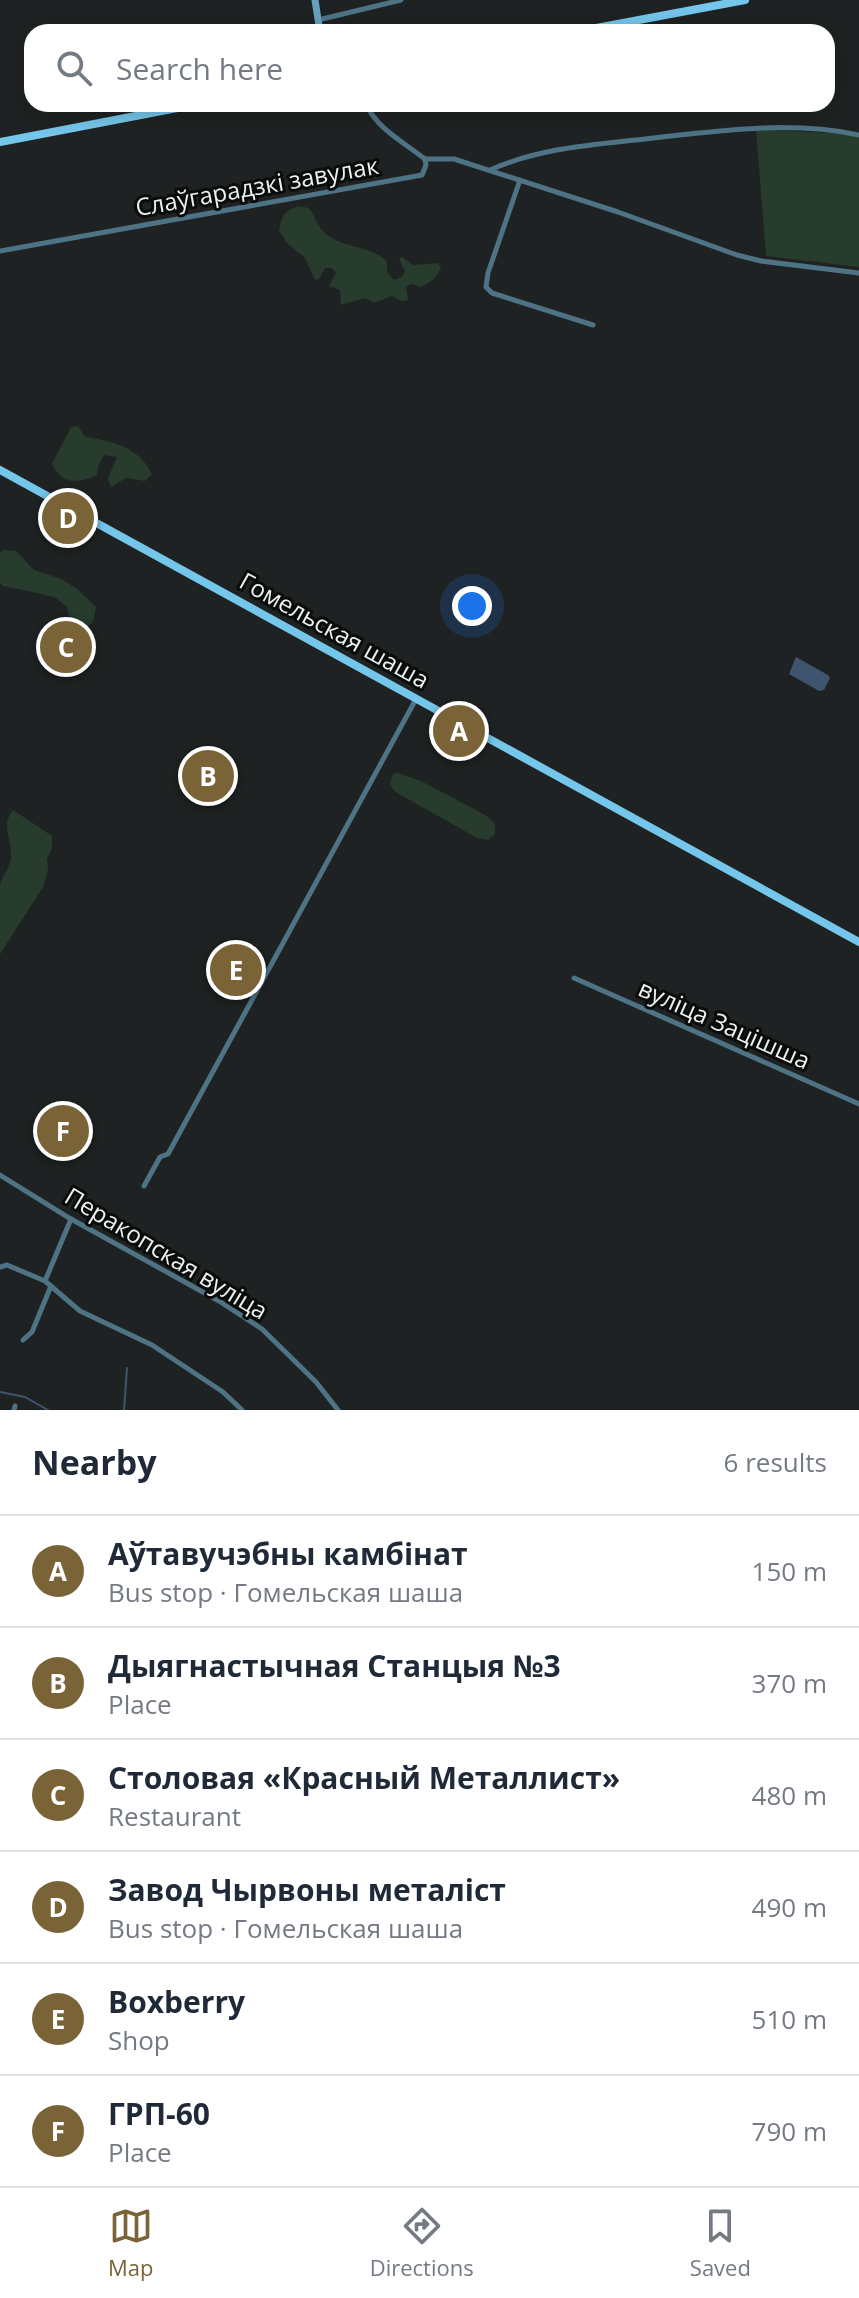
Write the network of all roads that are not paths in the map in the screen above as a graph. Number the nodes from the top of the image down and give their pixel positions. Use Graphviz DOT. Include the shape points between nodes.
graph roads {
  1 [pos="315,0"];
  2 [pos="401,0"];
  3 [pos="745,0"];
  4 [pos="318,20"];
  5 [pos="319,24"];
  6 [pos="618,24"];
  7 [pos="156,112"];
  8 [pos="369,112"];
  9 [pos="859,135"];
  10 [pos="0,142"];
  11 [pos="425,159"];
  12 [pos="489,171"];
  13 [pos="520,180"];
  14 [pos="0,251"];
  15 [pos="859,273"];
  16 [pos="593,325"];
  17 [pos="0,470"];
  18 [pos="416,699"];
  19 [pos="859,942"];
  20 [pos="574,978"];
  21 [pos="859,1104"];
  22 [pos="0,1175"];
  23 [pos="144,1186"];
  24 [pos="71,1219"];
  25 [pos="0,1267"];
  26 [pos="45,1281"];
  27 [pos="51,1286"];
  28 [pos="23,1340"];
  29 [pos="242,1410"];
  30 [pos="338,1410"];
  1 -- 4 [label="main road"];
  2 -- 4 [label="street"];
  3 -- 6 [label="main road"];
  4 -- 5 [label="main road"];
  7 -- 10 [label="main road"];
  8 -- 11 [label="street, Слаўгарадзкі завулак"];
  9 -- 12 [label="street" via="755,126 567,148 517,158"];
  11 -- 12 [label="street" via="454,159"];
  11 -- 14 [label="street, Слаўгарадзкі завулак" via="422,175"];
  12 -- 13 [label="street"];
  13 -- 15 [label="street" via="737,255"];
  13 -- 16 [label="street" via="486,287"];
  17 -- 18 [label="main road, Гомельская шаша"];
  18 -- 19 [label="main road, Гомельская шаша"];
  18 -- 23 [label="street" via="175,1142"];
  20 -- 21 [label="street, вуліца Зацішша"];
  22 -- 24 [label="street, Перакопская вуліца"];
  24 -- 26 [label="street"];
  24 -- 30 [label="street, Перакопская вуліца" via="262,1329"];
  25 -- 26 [label="street"];
  26 -- 27 [label="street"];
  27 -- 28 [label="street" via="32,1332"];
  27 -- 29 [label="street" via="80,1311 180,1363"];
}
